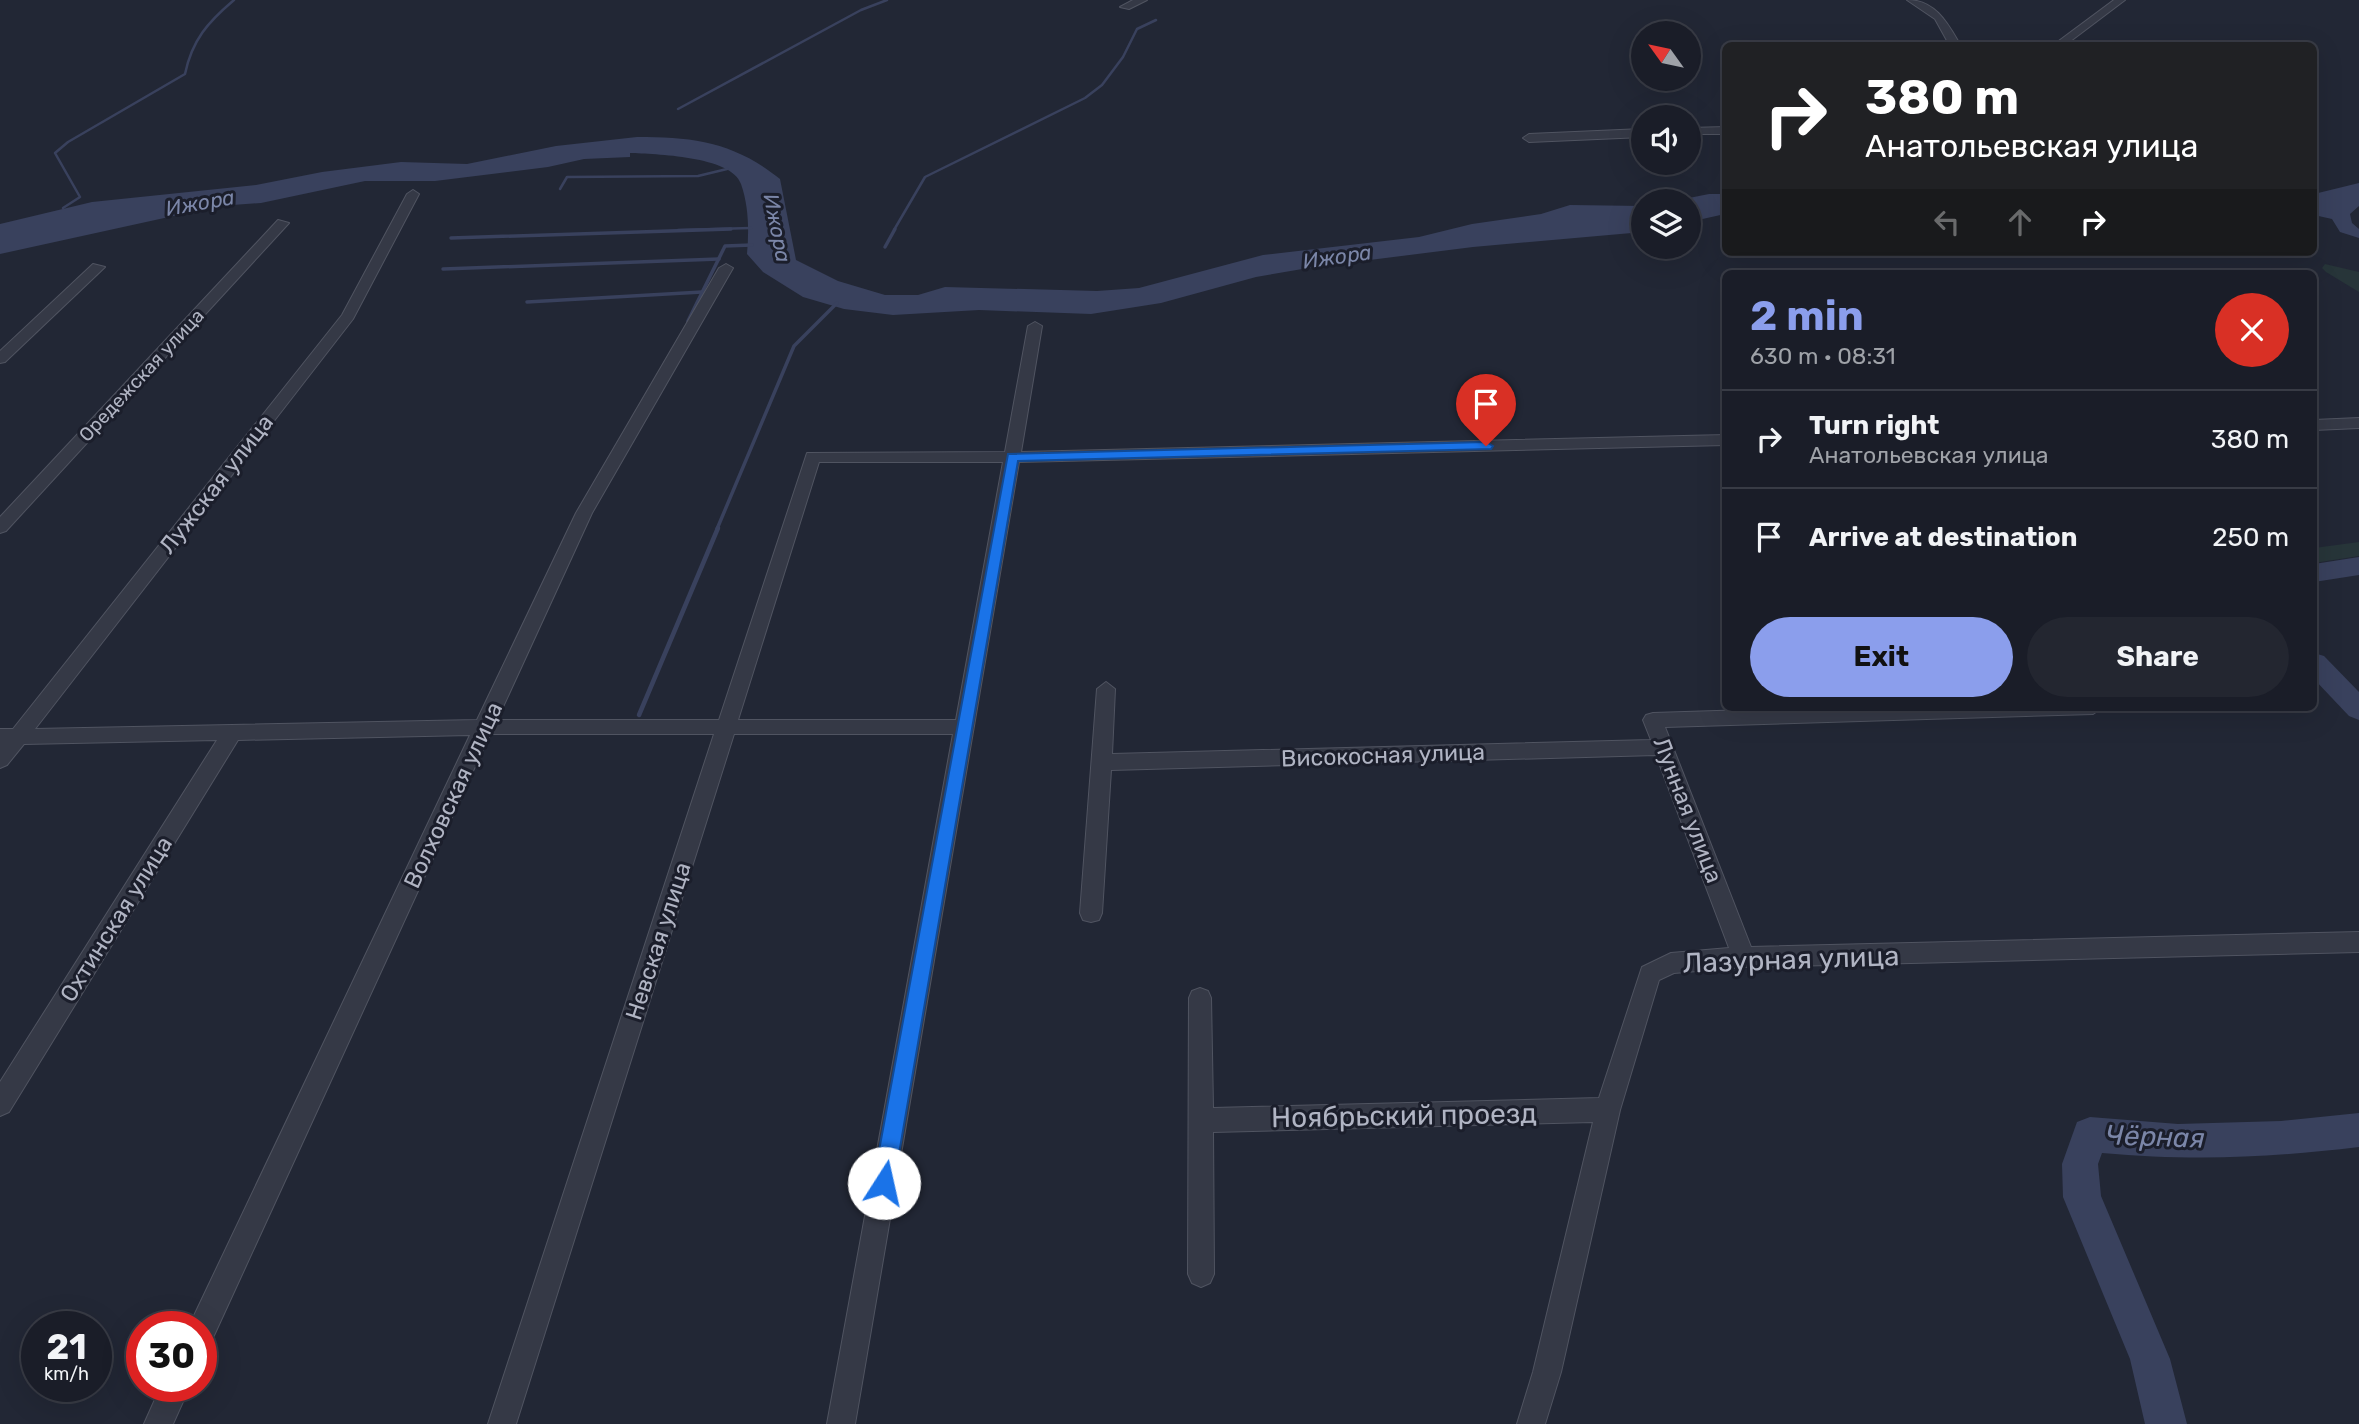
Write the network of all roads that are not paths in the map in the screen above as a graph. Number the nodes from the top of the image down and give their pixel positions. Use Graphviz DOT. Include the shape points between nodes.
graph roads {
  1 [pos="1142,0"];
  2 [pos="1912,0"];
  3 [pos="2120,0"];
  4 [pos="1125,6"];
  5 [pos="1954,42"];
  6 [pos="2062,42"];
  7 [pos="1722,130"];
  8 [pos="1701,131"];
  9 [pos="1631,134"];
  10 [pos="1529,138"];
  11 [pos="413,194"];
  12 [pos="283,223"];
  13 [pos="98,267"];
  14 [pos="726,268"];
  15 [pos="1035,326"];
  16 [pos="0,359"];
  17 [pos="2359,423"];
  18 [pos="2317,425"];
  19 [pos="1722,440"];
  20 [pos="1012,457"];
  21 [pos="0,527"];
  22 [pos="1106,689"];
  23 [pos="1958,711"];
  24 [pos="727,726"];
  25 [pos="485,727"];
  26 [pos="964,727"];
  27 [pos="232,733"];
  28 [pos="9,737"];
  29 [pos="1664,747"];
  30 [pos="0,760"];
  31 [pos="1103,762"];
  32 [pos="1091,913"];
  33 [pos="2359,942"];
  34 [pos="1744,957"];
  35 [pos="1200,998"];
  36 [pos="0,1104"];
  37 [pos="1608,1110"];
  38 [pos="1201,1120"];
  39 [pos="1201,1274"];
  40 [pos="211,1311"];
  41 [pos="168,1402"];
  42 [pos="158,1424"];
  43 [pos="502,1424"];
  44 [pos="841,1424"];
  45 [pos="1531,1424"];
  1 -- 4 [label="street"];
  2 -- 5 [label="street" via="1939,17"];
  3 -- 6 [label="street"];
  7 -- 8 [label="street"];
  9 -- 10 [label="street"];
  11 -- 28 [label="street, Лужская улица" via="348,316"];
  12 -- 21 [label="street, Оредежская улица"];
  13 -- 16 [label="street"];
  14 -- 25 [label="street, Волховская улица" via="584,513"];
  15 -- 20 [label="street"];
  17 -- 18 [label="street"];
  19 -- 20 [label="street"];
  20 -- 24 [label="street, Невская улица" via="813,457"];
  20 -- 26 [label="street"];
  22 -- 31 [label="street"];
  23 -- 29 [label="street, Лунная улица" via="1653,720"];
  24 -- 25 [label="street"];
  24 -- 26 [label="street"];
  24 -- 43 [label="street, Невская улица"];
  25 -- 27 [label="street"];
  25 -- 40 [label="street, Волховская улица"];
  26 -- 44 [label="street"];
  27 -- 28 [label="street"];
  27 -- 36 [label="street, Охтинская улица"];
  28 -- 30 [label="street, Лужская улица"];
  29 -- 31 [label="street, Високосная улица"];
  29 -- 34 [label="street, Лунная улица"];
  31 -- 32 [label="street"];
  33 -- 34 [label="street, Лазурная улица"];
  34 -- 37 [label="street, Лазурная улица" via="1671,963 1650,974"];
  35 -- 38 [label="street"];
  37 -- 38 [label="street, Ноябрьский проезд"];
  37 -- 45 [label="street, Лазурная улица"];
  38 -- 39 [label="street"];
  41 -- 42 [label="street"];
}
